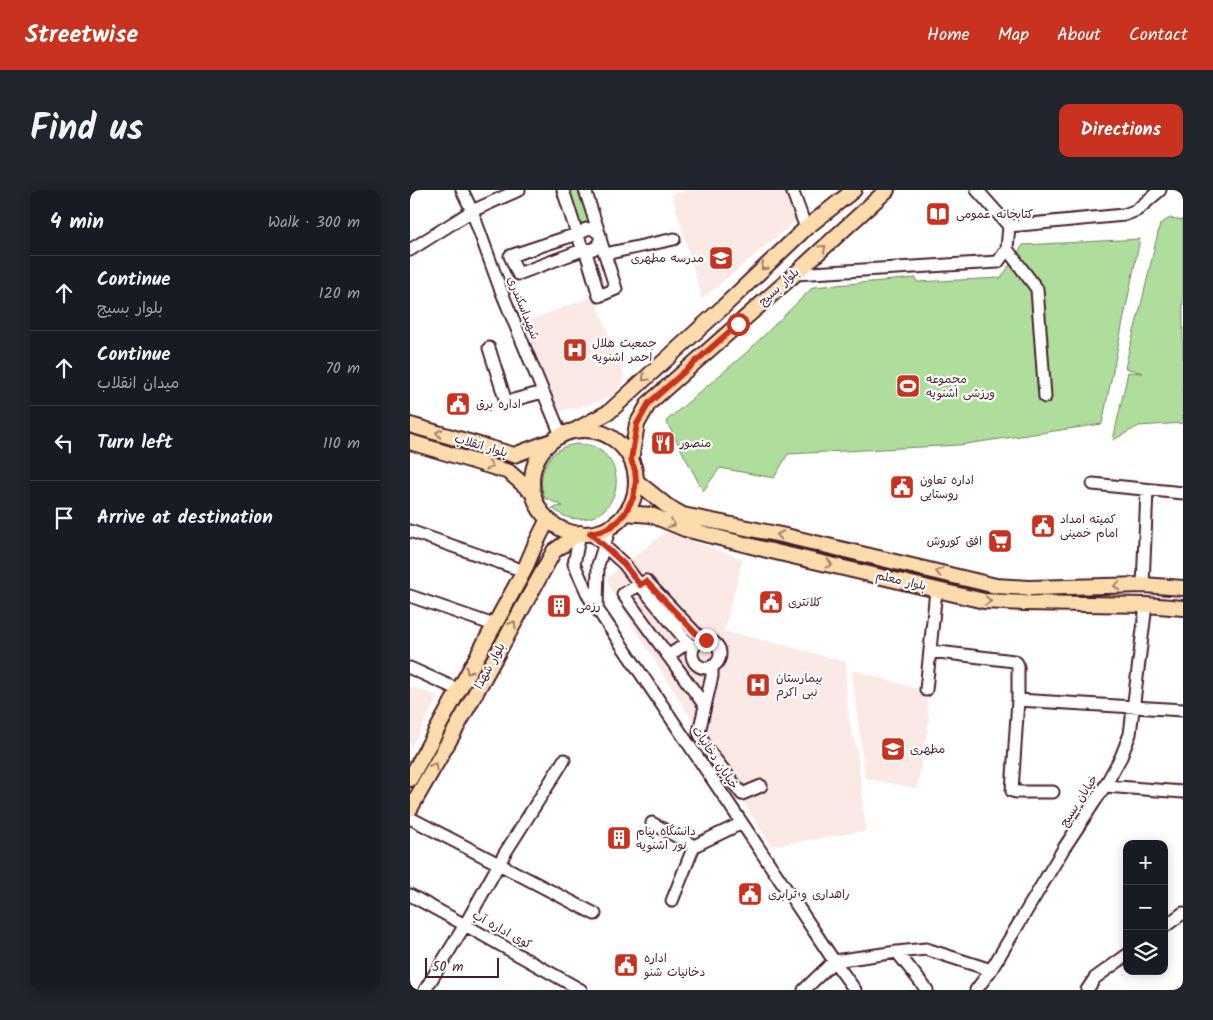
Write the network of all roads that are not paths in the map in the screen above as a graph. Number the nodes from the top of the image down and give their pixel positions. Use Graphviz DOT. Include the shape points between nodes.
graph roads {
  1 [pos="462,190"];
  2 [pos="519,190"];
  3 [pos="563,190"];
  4 [pos="584,190"];
  5 [pos="792,190"];
  6 [pos="854,190"];
  7 [pos="887,190"];
  8 [pos="977,190"];
  9 [pos="1160,190"];
  10 [pos="472,210"];
  11 [pos="1010,226"];
  12 [pos="806,228"];
  13 [pos="576,234"];
  14 [pos="599,236"];
  15 [pos="674,240"];
  16 [pos="585,249"];
  17 [pos="1007,249"];
  18 [pos="410,250"];
  19 [pos="605,254"];
  20 [pos="515,266"];
  21 [pos="495,273"];
  22 [pos="795,274"];
  23 [pos="489,348"];
  24 [pos="543,392"];
  25 [pos="1045,397"];
  26 [pos="410,425"];
  27 [pos="562,436"];
  28 [pos="410,442"];
  29 [pos="631,460"];
  30 [pos="636,481"];
  31 [pos="1093,484"];
  32 [pos="1146,490"];
  33 [pos="1183,493"];
  34 [pos="534,494"];
  35 [pos="625,513"];
  36 [pos="548,519"];
  37 [pos="610,527"];
  38 [pos="410,531"];
  39 [pos="585,533"];
  40 [pos="524,572"];
  41 [pos="640,585"];
  42 [pos="1143,585"];
  43 [pos="1183,588"];
  44 [pos="936,590"];
  45 [pos="410,596"];
  46 [pos="1146,605"];
  47 [pos="1183,608"];
  48 [pos="597,609"];
  49 [pos="663,614"];
  50 [pos="494,625"];
  51 [pos="647,627"];
  52 [pos="676,630"];
  53 [pos="702,640"];
  54 [pos="659,643"];
  55 [pos="690,646"];
  56 [pos="930,651"];
  57 [pos="668,656"];
  58 [pos="712,666"];
  59 [pos="410,668"];
  60 [pos="459,690"];
  61 [pos="926,690"];
  62 [pos="1018,700"];
  63 [pos="705,706"];
  64 [pos="1134,708"];
  65 [pos="1183,710"];
  66 [pos="564,760"];
  67 [pos="410,778"];
  68 [pos="761,786"];
  69 [pos="1105,786"];
  70 [pos="1053,792"];
  71 [pos="1183,792"];
  72 [pos="410,809"];
  73 [pos="410,818"];
  74 [pos="742,822"];
  75 [pos="652,823"];
  76 [pos="694,846"];
  77 [pos="499,865"];
  78 [pos="410,895"];
  79 [pos="672,901"];
  80 [pos="1183,913"];
  81 [pos="595,914"];
  82 [pos="1168,924"];
  83 [pos="465,925"];
  84 [pos="897,952"];
  85 [pos="1123,958"];
  86 [pos="834,960"];
  87 [pos="991,970"];
  88 [pos="425,990"];
  89 [pos="580,990"];
  90 [pos="804,990"];
  91 [pos="855,990"];
  92 [pos="927,990"];
  93 [pos="976,990"];
  94 [pos="1086,990"];
  1 -- 10 [label="street, شهیداسکندری"];
  2 -- 10 [label="street"];
  3 -- 13 [label="street"];
  4 -- 14 [label="street"];
  5 -- 12 [label="street"];
  6 -- 12 [label="main road, بلوار بسیج"];
  22 -- 7 [label="main road, بلوار بسیج, one-way"];
  8 -- 11 [label="street"];
  9 -- 11 [label="street" via="1137,210 1124,215"];
  10 -- 18 [label="street"];
  10 -- 21 [label="street, شهیداسکندری"];
  11 -- 17 [label="street"];
  12 -- 27 [label="main road, بلوار بسیج, one-way" via="609,412"];
  13 -- 14 [label="street" via="589,228"];
  13 -- 16 [label="street"];
  13 -- 20 [label="street" via="510,256"];
  14 -- 16 [label="street" via="595,249"];
  14 -- 19 [label="street"];
  15 -- 19 [label="street"];
  16 -- 19 [label="street" via="599,296 616,289"];
  16 -- 20 [label="street" via="518,274"];
  17 -- 22 [label="street" via="998,262"];
  17 -- 25 [label="street" via="1037,289"];
  20 -- 21 [label="street"];
  21 -- 24 [label="street, شهیداسکندری"];
  22 -- 29 [label="main road, بلوار بسیج" via="649,403 637,424"];
  23 -- 24 [label="street" via="506,402"];
  24 -- 27 [label="street, شهیداسکندری"];
  27 -- 26 [label="main road, بلوار انقلاب, one-way" via="514,455"];
  27 -- 29 [label="main road" via="591,430 608,436"];
  27 -- 34 [label="main road" via="542,452 535,465 532,479"];
  28 -- 34 [label="main road, بلوار انقلاب, one-way" via="509,472"];
  29 -- 30 [label="main road"];
  30 -- 35 [label="main road" via="633,498"];
  42 -- 30 [label="main road, بلوار معلم, one-way" via="996,586 683,515"];
  31 -- 32 [label="street"];
  32 -- 33 [label="street"];
  32 -- 42 [label="street"];
  34 -- 36 [label="main road"];
  35 -- 37 [label="main road"];
  35 -- 44 [label="main road, بلوار معلم, one-way" via="651,516 694,532"];
  36 -- 39 [label="main road" via="570,532"];
  36 -- 40 [label="main road, بلوار شهدا"];
  37 -- 39 [label="main road"];
  37 -- 48 [label="street" via="598,565"];
  38 -- 40 [label="street"];
  39 -- 41 [label="street" via="624,564"];
  39 -- 48 [label="street, خیابان دخانیات" via="574,564"];
  72 -- 39 [label="main road, بلوار شهدا, one-way" via="554,551"];
  40 -- 50 [label="main road, بلوار شهدا"];
  41 -- 49 [label="street"];
  41 -- 51 [label="street" via="623,594"];
  41 -- 53 [label="street" via="646,581"];
  42 -- 43 [label="main road, بلوار معلم"];
  44 -- 46 [label="main road, بلوار معلم, one-way" via="984,601 1024,604"];
  44 -- 56 [label="street"];
  45 -- 50 [label="street"];
  46 -- 47 [label="main road, بلوار معلم"];
  46 -- 64 [label="street, خیابان بسبچ"];
  48 -- 74 [label="street, خیابان دخانیات"];
  49 -- 51 [label="street"];
  49 -- 52 [label="street"];
  50 -- 60 [label="main road, بلوار شهدا, one-way"];
  51 -- 54 [label="street"];
  52 -- 54 [label="street"];
  52 -- 55 [label="street"];
  53 -- 55 [label="street"];
  53 -- 58 [label="street" via="715,643 719,650 719,659"];
  54 -- 57 [label="street"];
  55 -- 57 [label="street"];
  55 -- 58 [label="street" via="695,662 703,667"];
  56 -- 61 [label="street"];
  56 -- 62 [label="street" via="1017,663"];
  57 -- 63 [label="street"];
  58 -- 63 [label="street"];
  59 -- 60 [label="street"];
  60 -- 67 [label="main road, بلوار شهدا"];
  62 -- 64 [label="street"];
  62 -- 70 [label="street" via="1012,791"];
  63 -- 68 [label="street" via="699,732 705,746 742,794"];
  64 -- 65 [label="street"];
  64 -- 69 [label="street, خیابان بسبچ" via="1130,734"];
  66 -- 77 [label="street"];
  69 -- 71 [label="street"];
  69 -- 87 [label="street, خیابان بسبچ"];
  73 -- 77 [label="street"];
  74 -- 76 [label="street"];
  74 -- 86 [label="street, خیابان دخانیات"];
  75 -- 76 [label="street"];
  76 -- 79 [label="street"];
  77 -- 81 [label="street"];
  77 -- 83 [label="street"];
  78 -- 83 [label="street, کوی اداره آب"];
  80 -- 82 [label="street"];
  83 -- 88 [label="street"];
  83 -- 89 [label="street, کوی اداره آب"];
  84 -- 86 [label="street"];
  84 -- 87 [label="street" via="926,949"];
  84 -- 92 [label="street"];
  85 -- 94 [label="street" via="1096,978"];
  86 -- 90 [label="street"];
  86 -- 91 [label="street, خیابان دخانیات"];
  87 -- 93 [label="street, خیابان بسبچ"];
}
